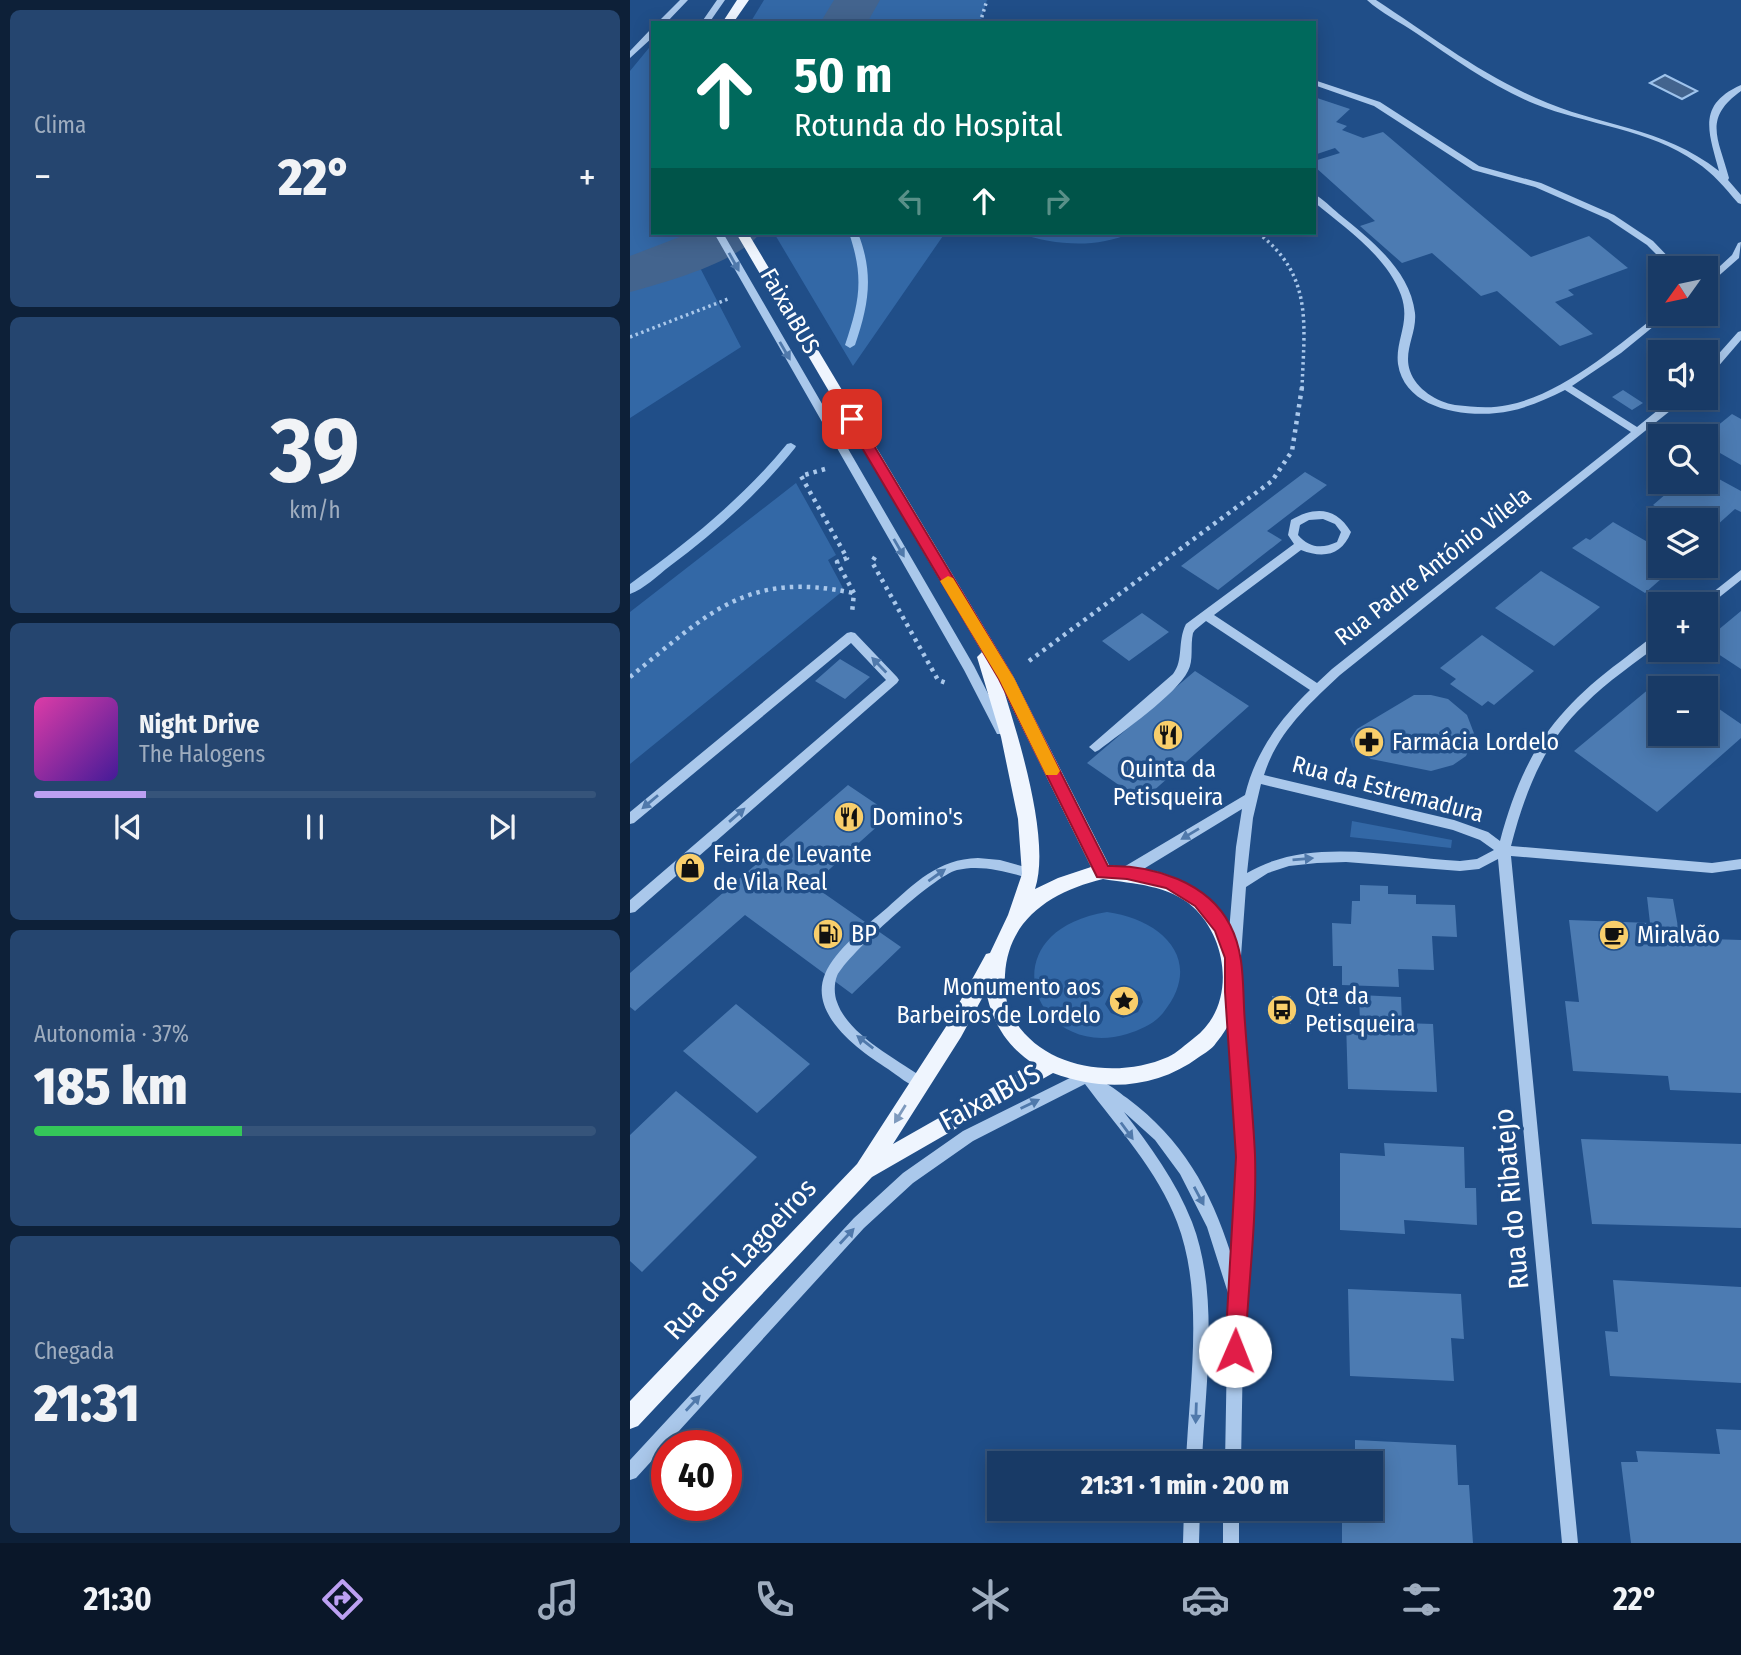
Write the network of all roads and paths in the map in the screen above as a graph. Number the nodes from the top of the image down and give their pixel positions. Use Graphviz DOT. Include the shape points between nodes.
graph roads {
  1 [pos="684,0"];
  2 [pos="721,0"];
  3 [pos="743,0"];
  4 [pos="987,0"];
  5 [pos="1371,0"];
  6 [pos="664,21"];
  7 [pos="706,21"];
  8 [pos="728,21"];
  9 [pos="981,21"];
  10 [pos="651,34"];
  11 [pos="630,56"];
  12 [pos="1316,83"];
  13 [pos="1741,87"];
  14 [pos="1725,178"];
  15 [pos="1316,199"];
  16 [pos="1741,201"];
  17 [pos="719,235"];
  18 [pos="743,235"];
  19 [pos="1260,235"];
  20 [pos="1741,245"];
  21 [pos="1663,256"];
  22 [pos="1718,272"];
  23 [pos="751,292"];
  24 [pos="1649,326"];
  25 [pos="1741,334"];
  26 [pos="630,337"];
  27 [pos="1718,360"];
  28 [pos="1564,385"];
  29 [pos="1665,410"];
  30 [pos="1638,432"];
  31 [pos="833,466"];
  32 [pos="1300,545"];
  33 [pos="876,554"];
  34 [pos="1741,574"];
  35 [pos="1718,592"];
  36 [pos="853,593"];
  37 [pos="1206,615"];
  38 [pos="975,627"];
  39 [pos="851,636"];
  40 [pos="1648,647"];
  41 [pos="630,677"];
  42 [pos="1006,678"];
  43 [pos="953,685"];
  44 [pos="1318,689"];
  45 [pos="1096,747"];
  46 [pos="1256,779"];
  47 [pos="1020,781"];
  48 [pos="1249,799"];
  49 [pos="630,819"];
  50 [pos="1504,850"];
  51 [pos="1741,864"];
  52 [pos="1103,872"];
  53 [pos="1127,872"];
  54 [pos="1031,874"];
  55 [pos="1241,883"];
  56 [pos="630,908"];
  57 [pos="1017,916"];
  58 [pos="998,951"];
  59 [pos="1234,958"];
  60 [pos="1233,992"];
  61 [pos="1051,1064"];
  62 [pos="1087,1076"];
  63 [pos="920,1083"];
  64 [pos="864,1171"];
  65 [pos="1236,1296"];
  66 [pos="630,1418"];
  67 [pos="1194,1451"];
  68 [pos="1233,1451"];
  69 [pos="630,1472"];
  70 [pos="1192,1521"];
  71 [pos="1231,1521"];
  72 [pos="1191,1543"];
  73 [pos="1231,1543"];
  74 [pos="1570,1543"];
  1 -- 6 [label="street"];
  2 -- 7 [label="street"];
  3 -- 8 [label="main road"];
  4 -- 9 [label="path"];
  5 -- 14 [label="street" via="1534,100 1653,135"];
  10 -- 11 [label="street"];
  12 -- 21 [label="street" via="1377,104 1476,169 1538,186 1602,212"];
  13 -- 14 [label="street" via="1716,106 1711,116"];
  14 -- 16 [label="street"];
  15 -- 28 [label="street" via="1397,278 1410,316 1402,356 1405,373 1417,390 1436,404 1492,412 1519,408"];
  17 -- 23 [label="street, Faixa BUS, one-way"];
  18 -- 38 [label="main road"];
  19 -- 42 [label="path" via="1285,257 1302,293 1299,418 1287,462 1262,489"];
  20 -- 22 [label="street"];
  23 -- 26 [label="path"];
  23 -- 47 [label="street, Faixa BUS, one-way" via="970,669 994,714"];
  24 -- 28 [label="street"];
  25 -- 27 [label="street"];
  28 -- 30 [label="street"];
  29 -- 30 [label="street, Rua Padre António Vilela"];
  30 -- 44 [label="street, Rua Padre António Vilela"];
  31 -- 36 [label="path" via="802,476 847,558 837,562"];
  32 -- 32 [label="street" via="1317,551 1335,548 1346,532 1332,517 1307,516 1293,529"];
  32 -- 37 [label="street"];
  33 -- 43 [label="path" via="872,562 939,680"];
  34 -- 35 [label="street"];
  36 -- 39 [label="path"];
  36 -- 41 [label="path" via="797,582 748,593 710,613"];
  37 -- 44 [label="street"];
  37 -- 45 [label="street" via="1184,637 1185,661 1177,677"];
  38 -- 42 [label="main road"];
  38 -- 47 [label="main road"];
  39 -- 49 [label="street, one-way"];
  56 -- 39 [label="street, one-way" via="893,680"];
  40 -- 50 [label="street" via="1578,702 1557,726 1525,783"];
  42 -- 52 [label="main road"];
  44 -- 46 [label="street, Rua Padre António Vilela" via="1279,732"];
  46 -- 48 [label="street, Rua Padre António Vilela"];
  46 -- 50 [label="street, Rua da Estremadura" via="1454,825 1484,836"];
  47 -- 54 [label="main road"];
  48 -- 53 [label="street, one-way"];
  48 -- 55 [label="street, Rua Padre António Vilela"];
  50 -- 51 [label="street, Rua da Estremadura" via="1712,868"];
  55 -- 50 [label="street, Rua da Estremadura, one-way" via="1261,869 1300,859 1460,866 1479,864"];
  50 -- 74 [label="street, Rua do Ribatejo"];
  52 -- 53 [label="main road"];
  52 -- 57 [label="main road" via="1070,880 1041,895"];
  53 -- 59 [label="main road" via="1171,882 1201,901 1223,927"];
  54 -- 57 [label="main road"];
  63 -- 54 [label="street, one-way" via="843,1023 829,994 832,972 946,868 975,862"];
  55 -- 59 [label="street, Rua Padre António Vilela"];
  57 -- 58 [label="main road"];
  58 -- 61 [label="main road" via="993,982 1002,1014 1021,1043"];
  58 -- 63 [label="main road, Rua dos Lagoeiros"];
  59 -- 60 [label="main road"];
  60 -- 62 [label="main road" via="1220,1023 1196,1049 1175,1062 1126,1077"];
  60 -- 65 [label="street" via="1245,1157"];
  61 -- 62 [label="main road"];
  61 -- 64 [label="main road, Rua dos Lagoeiros"];
  62 -- 65 [label="street, one-way" via="1159,1134 1173,1153 1210,1216"];
  62 -- 67 [label="street, one-way" via="1159,1176 1190,1238 1199,1289"];
  69 -- 62 [label="street, Faixa BUS, one-way" via="859,1223 908,1178 968,1136"];
  63 -- 64 [label="main road, Rua dos Lagoeiros, one-way"];
  64 -- 66 [label="main road, Rua dos Lagoeiros"];
  65 -- 68 [label="street"];
  70 -- 72 [label="street"];
  71 -- 73 [label="street"];
}
